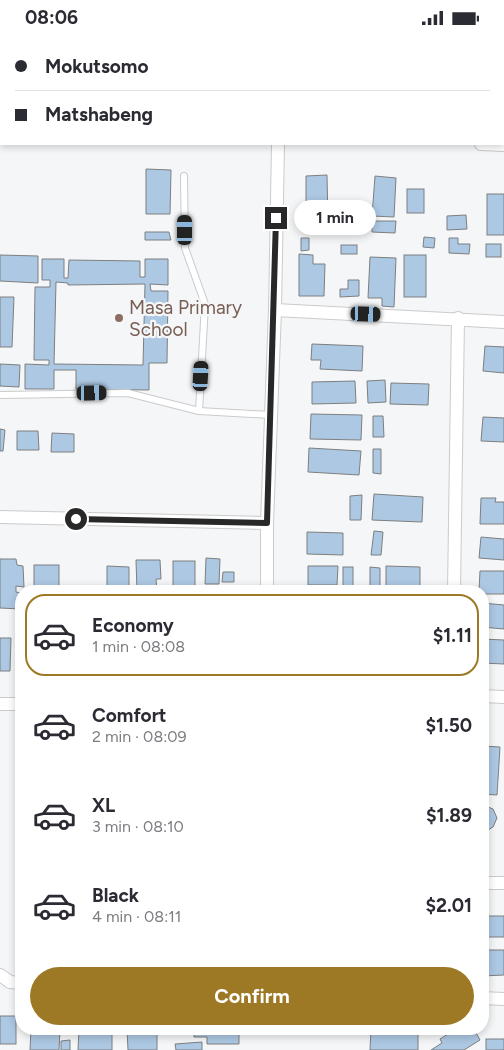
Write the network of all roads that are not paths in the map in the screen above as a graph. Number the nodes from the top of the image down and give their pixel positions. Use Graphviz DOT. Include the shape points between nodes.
graph roads {
  1 [pos="278,145"];
  2 [pos="184,176"];
  3 [pos="275,310"];
  4 [pos="458,318"];
  5 [pos="504,322"];
  6 [pos="0,395"];
  7 [pos="198,411"];
  8 [pos="271,415"];
  9 [pos="0,517"];
  10 [pos="267,523"];
  11 [pos="267,585"];
  12 [pos="454,585"];
  13 [pos="489,697"];
  14 [pos="504,697"];
  15 [pos="0,704"];
  16 [pos="15,704"];
  17 [pos="489,883"];
  18 [pos="504,883"];
  19 [pos="0,975"];
  20 [pos="15,982"];
  21 [pos="489,998"];
  22 [pos="504,999"];
  1 -- 3 [label="street"];
  2 -- 7 [label="lane" via="185,248 205,304"];
  3 -- 4 [label="street"];
  3 -- 8 [label="street"];
  4 -- 5 [label="street"];
  4 -- 12 [label="street"];
  6 -- 7 [label="lane" via="128,393"];
  7 -- 8 [label="lane"];
  8 -- 10 [label="street"];
  9 -- 10 [label="street"];
  10 -- 11 [label="street"];
  13 -- 14 [label="street"];
  15 -- 16 [label="street"];
  17 -- 18 [label="street"];
  19 -- 20 [label="street"];
  21 -- 22 [label="street"];
}
